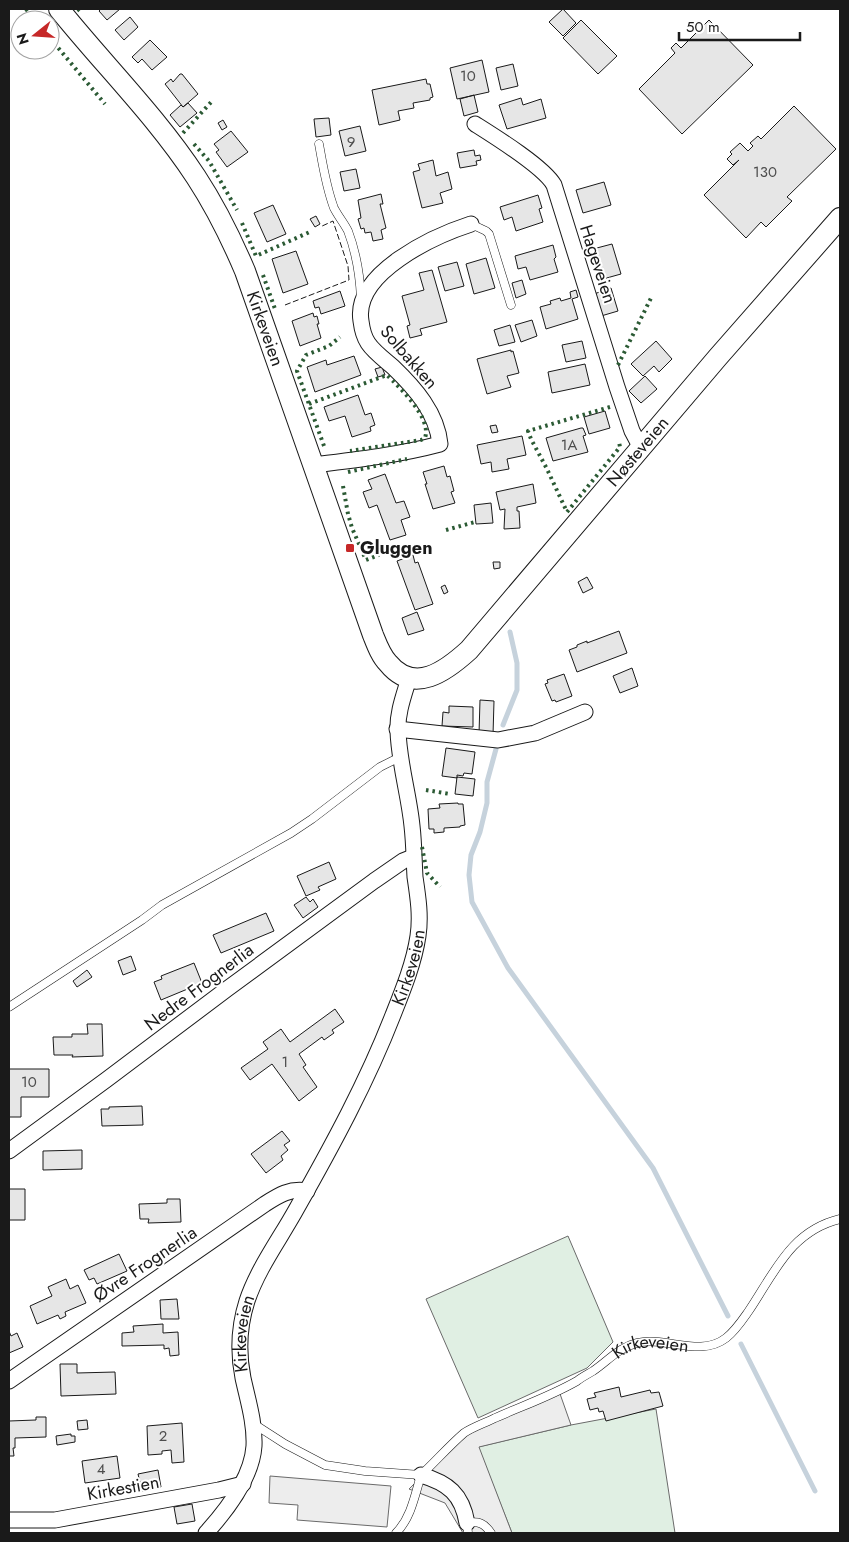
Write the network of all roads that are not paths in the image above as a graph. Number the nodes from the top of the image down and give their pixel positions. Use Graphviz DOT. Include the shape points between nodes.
graph roads {
  1 [pos="59,9"];
  2 [pos="475,124"];
  3 [pos="319,144"];
  4 [pos="840,218"];
  5 [pos="471,224"];
  6 [pos="511,305"];
  7 [pos="361,306"];
  8 [pos="640,448"];
  9 [pos="313,465"];
  10 [pos="419,677"];
  11 [pos="586,712"];
  12 [pos="397,729"];
  13 [pos="402,758"];
  14 [pos="414,858"];
  15 [pos="9,1007"];
  16 [pos="9,1151"];
  17 [pos="307,1191"];
  18 [pos="840,1219"];
  19 [pos="9,1381"];
  20 [pos="253,1424"];
  21 [pos="421,1476"];
  22 [pos="243,1484"];
  23 [pos="9,1520"];
  24 [pos="467,1528"];
  25 [pos="211,1531"];
  26 [pos="396,1533"];
  27 [pos="491,1533"];
  1 -- 9 [label="main road, Kirkeveien" via="170,141 212,202 245,271"];
  2 -- 8 [label="street, Hageveien" via="535,166 554,185 617,387"];
  3 -- 7 [label="lane" via="332,202 347,230 356,260"];
  4 -- 8 [label="main road, Nøsteveien"];
  5 -- 6 [label="lane" via="489,234"];
  5 -- 7 [label="street" via="401,257 378,278"];
  7 -- 9 [label="street, Solbakken" via="367,342 426,405 440,444"];
  8 -- 10 [label="main road, Nøsteveien" via="469,650 446,670"];
  9 -- 10 [label="main road, Kirkeveien" via="378,647 389,665 401,674"];
  10 -- 12 [label="street, Kirkeveien" via="401,702"];
  11 -- 12 [label="street" via="535,733 498,740"];
  12 -- 13 [label="street, Kirkeveien"];
  13 -- 14 [label="street, Kirkeveien"];
  13 -- 15 [label="lane" via="380,767 291,834 162,905"];
  14 -- 16 [label="street, Nedre Frognerlia" via="402,861 387,871"];
  14 -- 17 [label="street, Kirkeveien" via="419,916 411,965 374,1059"];
  17 -- 19 [label="street, Øvre Frognerlia" via="296,1189 265,1204"];
  17 -- 20 [label="street, Kirkeveien" via="255,1282 242,1318 240,1364"];
  18 -- 21 [label="lane, Kirkeveien" via="810,1232 792,1246 738,1327 725,1339 714,1345 697,1347 653,1342 627,1346 574,1382 465,1433"];
  20 -- 21 [label="lane" via="326,1465"];
  20 -- 22 [label="street, Kirkeveien" via="254,1446"];
  21 -- 24 [label="street" via="452,1489 463,1507"];
  21 -- 26 [label="lane" via="411,1508"];
  22 -- 23 [label="street, Kirkestien" via="61,1519"];
  22 -- 25 [label="street, Kirkeveien"];
  24 -- 27 [label="lane" via="476,1521 481,1522"];
}
